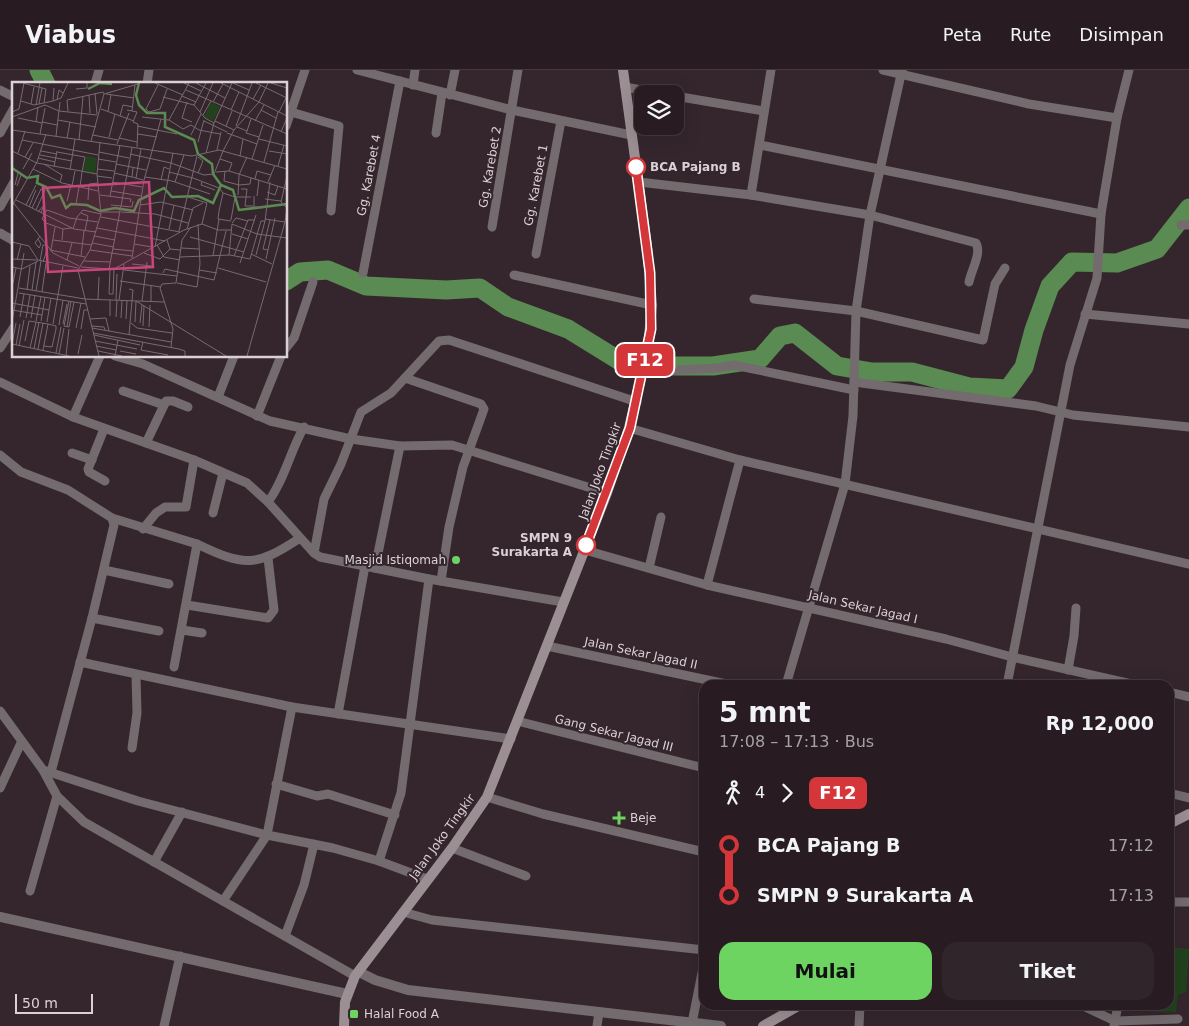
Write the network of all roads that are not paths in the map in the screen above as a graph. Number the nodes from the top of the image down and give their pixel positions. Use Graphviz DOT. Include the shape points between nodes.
graph roads {
  1 [pos="305,70"];
  2 [pos="357,70"];
  3 [pos="416,70"];
  4 [pos="455,70"];
  5 [pos="518,70"];
  6 [pos="623,70"];
  7 [pos="771,70"];
  8 [pos="883,70"];
  9 [pos="1129,70"];
  10 [pos="901,72"];
  11 [pos="400,81"];
  12 [pos="413,85"];
  13 [pos="625,87"];
  14 [pos="634,89"];
  15 [pos="0,90"];
  16 [pos="446,94"];
  17 [pos="12,97"];
  18 [pos="684,98"];
  19 [pos="512,110"];
  20 [pos="764,111"];
  21 [pos="12,112"];
  22 [pos="291,112"];
  23 [pos="1117,118"];
  24 [pos="288,120"];
  25 [pos="561,121"];
  26 [pos="0,133"];
  27 [pos="436,133"];
  28 [pos="631,136"];
  29 [pos="760,145"];
  30 [pos="879,170"];
  31 [pos="639,182"];
  32 [pos="11,195"];
  33 [pos="752,195"];
  34 [pos="0,207"];
  35 [pos="331,210"];
  36 [pos="1100,214"];
  37 [pos="870,215"];
  38 [pos="492,227"];
  39 [pos="0,233"];
  40 [pos="12,239"];
  41 [pos="536,254"];
  42 [pos="1004,268"];
  43 [pos="363,273"];
  44 [pos="514,275"];
  45 [pos="313,282"];
  46 [pos="969,282"];
  47 [pos="754,299"];
  48 [pos="652,305"];
  49 [pos="856,310"];
  50 [pos="1085,314"];
  51 [pos="1189,324"];
  52 [pos="12,330"];
  53 [pos="288,346"];
  54 [pos="0,348"];
  55 [pos="99,358"];
  56 [pos="122,358"];
  57 [pos="233,358"];
  58 [pos="280,358"];
  59 [pos="642,370"];
  60 [pos="405,378"];
  61 [pos="0,382"];
  62 [pos="854,382"];
  63 [pos="123,391"];
  64 [pos="218,397"];
  65 [pos="637,402"];
  66 [pos="164,405"];
  67 [pos="188,407"];
  68 [pos="1061,412"];
  69 [pos="257,416"];
  70 [pos="73,417"];
  71 [pos="304,427"];
  72 [pos="1189,427"];
  73 [pos="630,428"];
  74 [pos="104,429"];
  75 [pos="351,439"];
  76 [pos="146,444"];
  77 [pos="400,446"];
  78 [pos="469,451"];
  79 [pos="72,453"];
  80 [pos="0,455"];
  81 [pos="92,460"];
  82 [pos="194,460"];
  83 [pos="740,460"];
  84 [pos="224,473"];
  85 [pos="106,481"];
  86 [pos="845,484"];
  87 [pos="607,492"];
  88 [pos="268,502"];
  89 [pos="213,513"];
  90 [pos="661,517"];
  91 [pos="112,518"];
  92 [pos="1037,528"];
  93 [pos="143,529"];
  94 [pos="300,538"];
  95 [pos="197,544"];
  96 [pos="585,550"];
  97 [pos="314,553"];
  98 [pos="268,558"];
  99 [pos="1189,564"];
  100 [pos="365,566"];
  101 [pos="375,568"];
  102 [pos="649,568"];
  103 [pos="104,570"];
  104 [pos="429,579"];
  105 [pos="441,581"];
  106 [pos="169,584"];
  107 [pos="707,585"];
  108 [pos="563,602"];
  109 [pos="187,606"];
  110 [pos="808,608"];
  111 [pos="1076,608"];
  112 [pos="92,618"];
  113 [pos="182,630"];
  114 [pos="159,631"];
  115 [pos="202,633"];
  116 [pos="546,646"];
  117 [pos="1012,657"];
  118 [pos="80,662"];
  119 [pos="174,667"];
  120 [pos="1068,670"];
  121 [pos="136,675"];
  122 [pos="707,680"];
  123 [pos="787,680"];
  124 [pos="1008,680"];
  125 [pos="1113,680"];
  126 [pos="1174,693"];
  127 [pos="1189,697"];
  128 [pos="292,707"];
  129 [pos="1,714"];
  130 [pos="338,714"];
  131 [pos="517,721"];
  132 [pos="410,723"];
  133 [pos="511,739"];
  134 [pos="21,742"];
  135 [pos="132,748"];
  136 [pos="699,767"];
  137 [pos="47,771"];
  138 [pos="276,784"];
  139 [pos="0,788"];
  140 [pos="1174,794"];
  141 [pos="58,796"];
  142 [pos="487,797"];
  143 [pos="1189,798"];
  144 [pos="182,812"];
  145 [pos="1189,814"];
  146 [pos="395,815"];
  147 [pos="1174,822"];
  148 [pos="267,835"];
  149 [pos="314,844"];
  150 [pos="452,848"];
  151 [pos="699,851"];
  152 [pos="380,861"];
  153 [pos="154,862"];
  154 [pos="526,876"];
  155 [pos="427,878"];
  156 [pos="30,891"];
  157 [pos="224,901"];
  158 [pos="1174,902"];
  159 [pos="1189,902"];
  160 [pos="403,912"];
  161 [pos="0,917"];
  162 [pos="285,936"];
  163 [pos="699,949"];
  164 [pos="180,956"];
  165 [pos="357,974"];
  166 [pos="699,988"];
  167 [pos="347,994"];
  168 [pos="791,1010"];
  169 [pos="860,1010"];
  170 [pos="1090,1010"];
  171 [pos="1117,1010"];
  172 [pos="598,1012"];
  173 [pos="1178,1019"];
  174 [pos="692,1023"];
  175 [pos="1114,1024"];
  176 [pos="707,1025"];
  177 [pos="164,1026"];
  178 [pos="344,1026"];
  179 [pos="597,1026"];
  180 [pos="721,1026"];
  181 [pos="763,1026"];
  182 [pos="859,1026"];
  1 -- 22 [label="street"];
  2 -- 11 [label="street"];
  3 -- 12 [label="street"];
  4 -- 16 [label="street"];
  5 -- 19 [label="street, Gg. Karebet 2"];
  6 -- 13 [label="main road, Jalan Joko Tingkir"];
  7 -- 20 [label="street"];
  8 -- 10 [label="street"];
  9 -- 23 [label="street"];
  10 -- 23 [label="street" via="1029,104"];
  10 -- 30 [label="street"];
  11 -- 12 [label="street"];
  11 -- 43 [label="street, Gg. Karebet 4"];
  12 -- 16 [label="street"];
  13 -- 14 [label="street"];
  13 -- 28 [label="main road, Jalan Joko Tingkir"];
  15 -- 17 [label="street"];
  16 -- 19 [label="street"];
  16 -- 27 [label="street"];
  18 -- 20 [label="street"];
  19 -- 25 [label="street"];
  19 -- 38 [label="street, Gg. Karebet 2"];
  20 -- 29 [label="street"];
  21 -- 26 [label="street"];
  22 -- 24 [label="street"];
  22 -- 35 [label="street" via="339,126"];
  23 -- 36 [label="street"];
  25 -- 28 [label="street"];
  25 -- 41 [label="street, Gg. Karebet 1"];
  28 -- 31 [label="main road, Jalan Joko Tingkir"];
  29 -- 30 [label="street"];
  29 -- 33 [label="street"];
  30 -- 36 [label="street"];
  30 -- 37 [label="street"];
  31 -- 33 [label="street"];
  31 -- 48 [label="main road, Jalan Joko Tingkir"];
  32 -- 34 [label="street"];
  33 -- 37 [label="street"];
  36 -- 50 [label="street" via="1097,278"];
  37 -- 46 [label="street" via="976,243 978,254"];
  37 -- 49 [label="street"];
  39 -- 40 [label="street"];
  42 -- 49 [label="street" via="995,284 983,340"];
  44 -- 48 [label="street"];
  45 -- 53 [label="street" via="294,338"];
  47 -- 49 [label="street"];
  48 -- 59 [label="main road, Jalan Joko Tingkir"];
  49 -- 62 [label="street"];
  50 -- 51 [label="street"];
  50 -- 68 [label="street"];
  52 -- 54 [label="street"];
  55 -- 70 [label="street"];
  56 -- 64 [label="street"];
  57 -- 64 [label="street"];
  58 -- 69 [label="street"];
  59 -- 62 [label="street" via="742,366"];
  59 -- 65 [label="main road, Jalan Joko Tingkir"];
  60 -- 65 [label="street" via="435,343 449,340"];
  60 -- 75 [label="street" via="388,396 361,412"];
  60 -- 78 [label="street" via="483,407"];
  61 -- 70 [label="street"];
  62 -- 68 [label="street" via="1025,404"];
  62 -- 86 [label="street"];
  63 -- 66 [label="street"];
  64 -- 69 [label="street"];
  65 -- 73 [label="main road, Jalan Joko Tingkir"];
  66 -- 67 [label="street" via="170,400"];
  66 -- 76 [label="street"];
  68 -- 72 [label="street"];
  68 -- 92 [label="street"];
  69 -- 71 [label="street"];
  70 -- 74 [label="street"];
  71 -- 75 [label="street"];
  71 -- 88 [label="street" via="294,444 280,484"];
  73 -- 83 [label="street"];
  73 -- 87 [label="main road, Jalan Joko Tingkir"];
  74 -- 76 [label="street"];
  74 -- 81 [label="street"];
  75 -- 77 [label="street"];
  75 -- 97 [label="street" via="324,499"];
  76 -- 82 [label="street"];
  77 -- 78 [label="street" via="443,444"];
  77 -- 101 [label="street"];
  78 -- 87 [label="street"];
  78 -- 105 [label="street" via="453,510"];
  79 -- 81 [label="street"];
  80 -- 91 [label="street" via="20,472 68,490"];
  81 -- 85 [label="street" via="89,472"];
  82 -- 84 [label="street"];
  82 -- 93 [label="street" via="186,507 165,507"];
  83 -- 86 [label="street"];
  83 -- 107 [label="street"];
  84 -- 88 [label="street" via="247,483"];
  84 -- 89 [label="street"];
  86 -- 92 [label="street"];
  86 -- 110 [label="street"];
  87 -- 96 [label="main road, Jalan Joko Tingkir"];
  88 -- 94 [label="street"];
  90 -- 102 [label="street"];
  91 -- 93 [label="street"];
  91 -- 103 [label="street" via="114,525"];
  92 -- 99 [label="street"];
  92 -- 117 [label="street"];
  93 -- 95 [label="street"];
  94 -- 97 [label="street"];
  94 -- 98 [label="street"];
  95 -- 98 [label="street" via="233,558 254,561"];
  95 -- 109 [label="street"];
  96 -- 102 [label="street, Jalan Sekar Jagad I"];
  96 -- 108 [label="main road, Jalan Joko Tingkir"];
  97 -- 100 [label="street" via="330,560"];
  98 -- 109 [label="street" via="274,610 268,618"];
  100 -- 101 [label="street"];
  100 -- 130 [label="street"];
  101 -- 104 [label="street"];
  102 -- 107 [label="street, Jalan Sekar Jagad I"];
  103 -- 106 [label="street"];
  103 -- 112 [label="street"];
  104 -- 105 [label="street"];
  104 -- 132 [label="street"];
  105 -- 108 [label="street"];
  107 -- 110 [label="street, Jalan Sekar Jagad I"];
  108 -- 116 [label="main road, Jalan Joko Tingkir"];
  109 -- 113 [label="street"];
  110 -- 117 [label="street, Jalan Sekar Jagad I"];
  110 -- 123 [label="street"];
  111 -- 120 [label="street"];
  112 -- 114 [label="street"];
  112 -- 118 [label="street"];
  113 -- 115 [label="street"];
  113 -- 119 [label="street"];
  116 -- 122 [label="street, Jalan Sekar Jagad II"];
  116 -- 131 [label="main road, Jalan Joko Tingkir"];
  117 -- 120 [label="street, Jalan Sekar Jagad I"];
  117 -- 124 [label="street"];
  118 -- 121 [label="street"];
  118 -- 137 [label="street"];
  120 -- 125 [label="street, Jalan Sekar Jagad I"];
  121 -- 128 [label="street"];
  121 -- 135 [label="street" via="137,713"];
  126 -- 127 [label="street"];
  128 -- 130 [label="street"];
  128 -- 138 [label="street"];
  129 -- 134 [label="street"];
  130 -- 132 [label="street"];
  131 -- 133 [label="main road, Jalan Joko Tingkir"];
  131 -- 136 [label="street, Gang Sekar Jagad III"];
  132 -- 133 [label="street"];
  132 -- 146 [label="street"];
  133 -- 142 [label="main road, Jalan Joko Tingkir"];
  134 -- 137 [label="street"];
  134 -- 139 [label="street"];
  137 -- 141 [label="street"];
  137 -- 144 [label="street" via="93,788"];
  138 -- 146 [label="street" via="317,796 333,795"];
  138 -- 148 [label="street"];
  140 -- 143 [label="street"];
  141 -- 153 [label="street" via="84,822"];
  141 -- 156 [label="street"];
  142 -- 150 [label="main road, Jalan Joko Tingkir"];
  142 -- 151 [label="street" via="543,814"];
  144 -- 148 [label="street"];
  144 -- 153 [label="street"];
  145 -- 147 [label="main road"];
  146 -- 152 [label="street"];
  148 -- 149 [label="street"];
  148 -- 157 [label="street"];
  149 -- 152 [label="street"];
  149 -- 162 [label="street" via="304,886"];
  150 -- 154 [label="street"];
  150 -- 155 [label="main road, Jalan Joko Tingkir"];
  152 -- 155 [label="street"];
  153 -- 157 [label="street"];
  155 -- 160 [label="main road, Jalan Joko Tingkir"];
  157 -- 162 [label="street"];
  158 -- 159 [label="street"];
  160 -- 163 [label="street" via="432,920"];
  160 -- 165 [label="main road, Jalan Joko Tingkir"];
  161 -- 164 [label="street"];
  162 -- 165 [label="street"];
  164 -- 167 [label="street"];
  164 -- 177 [label="street"];
  165 -- 167 [label="main road, Jalan Joko Tingkir"];
  165 -- 172 [label="street" via="408,990"];
  166 -- 174 [label="street"];
  167 -- 178 [label="main road, Jalan Joko Tingkir"];
  168 -- 181 [label="main road"];
  169 -- 182 [label="street"];
  170 -- 175 [label="street"];
  171 -- 175 [label="street"];
  172 -- 174 [label="street"];
  172 -- 179 [label="street"];
  173 -- 175 [label="street"];
  174 -- 176 [label="street"];
  176 -- 180 [label="street"];
}
